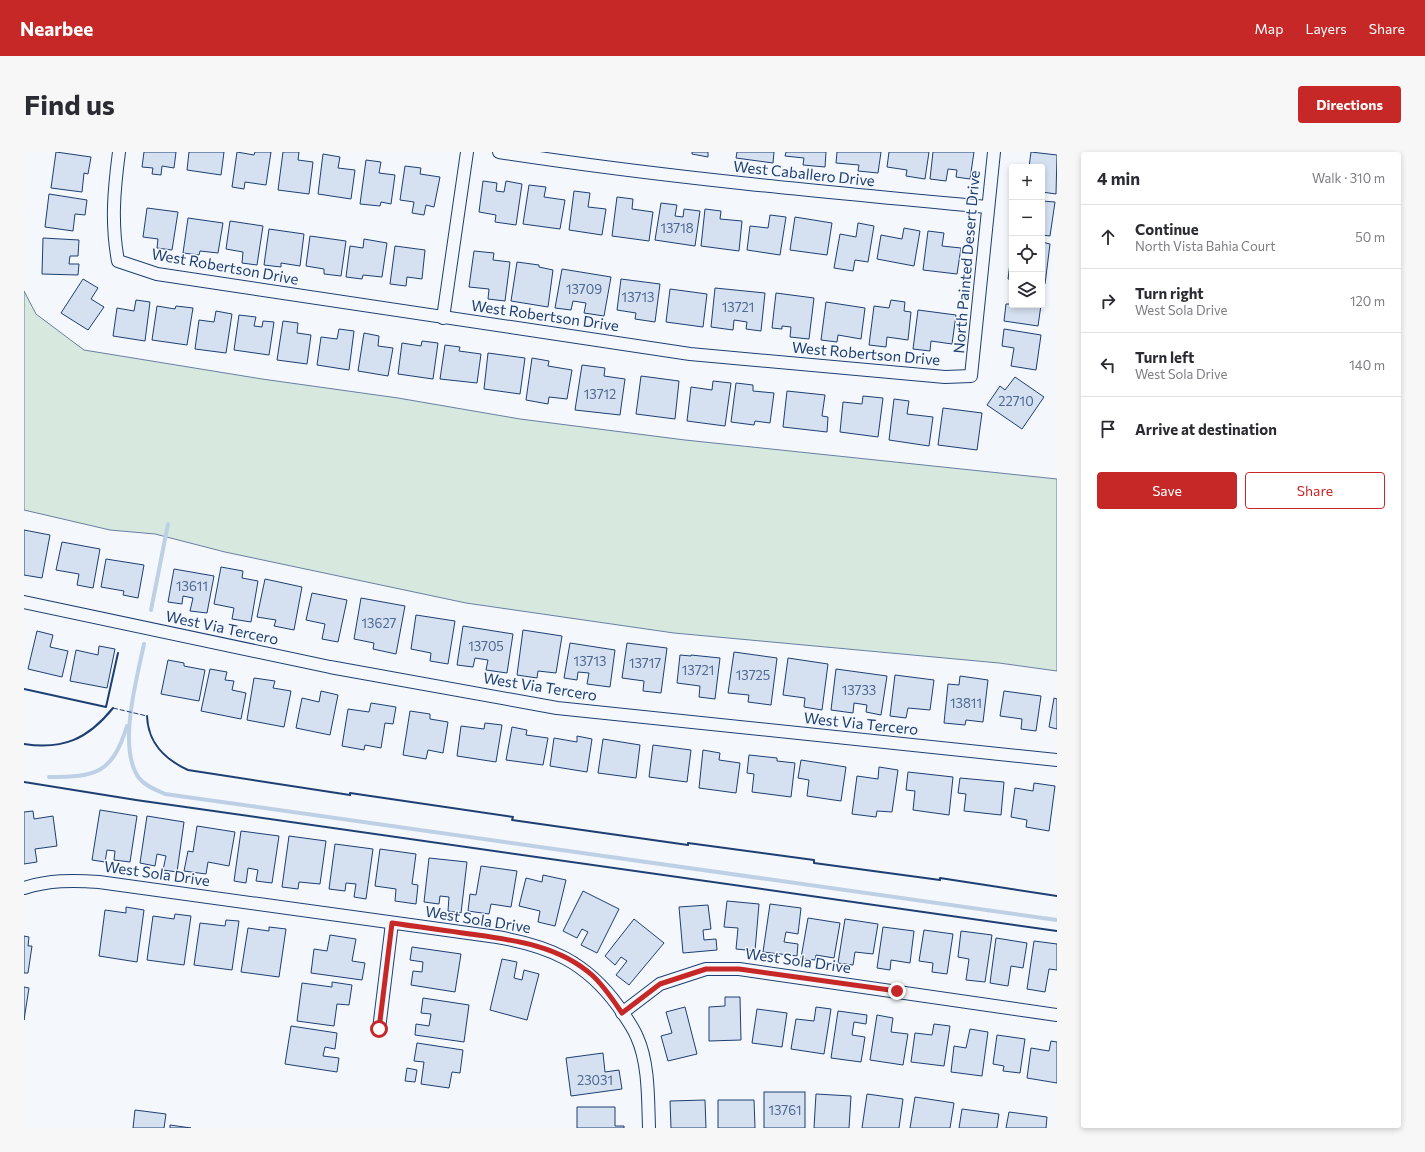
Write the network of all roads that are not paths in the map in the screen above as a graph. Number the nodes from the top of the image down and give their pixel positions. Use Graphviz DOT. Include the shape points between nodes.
graph roads {
  1 [pos="119,152"];
  2 [pos="467,152"];
  3 [pos="499,152"];
  4 [pos="994,152"];
  5 [pos="987,207"];
  6 [pos="443,318"];
  7 [pos="972,376"];
  8 [pos="24,602"];
  9 [pos="1057,760"];
  10 [pos="24,888"];
  11 [pos="392,923"];
  12 [pos="622,1013"];
  13 [pos="1057,1015"];
  14 [pos="379,1029"];
  15 [pos="649,1128"];
  1 -- 6 [label="street, West Robertson Drive" via="113,214 113,236 118,261 157,274"];
  2 -- 6 [label="street"];
  3 -- 5 [label="street, West Caballero Drive" via="799,190"];
  4 -- 5 [label="street, North Painted Desert Drive"];
  5 -- 7 [label="street, North Painted Desert Drive"];
  6 -- 7 [label="street, West Robertson Drive" via="690,354 945,377"];
  8 -- 9 [label="street, West Via Tercero" via="330,667 557,708"];
  10 -- 11 [label="street, West Sola Drive" via="68,880 99,882"];
  11 -- 12 [label="street, West Sola Drive" via="523,942 548,949 572,961 591,975 606,990"];
  11 -- 14 [label="street"];
  12 -- 13 [label="street, West Sola Drive" via="660,984 706,969 739,969"];
  12 -- 15 [label="street" via="638,1038 646,1075"];
}
